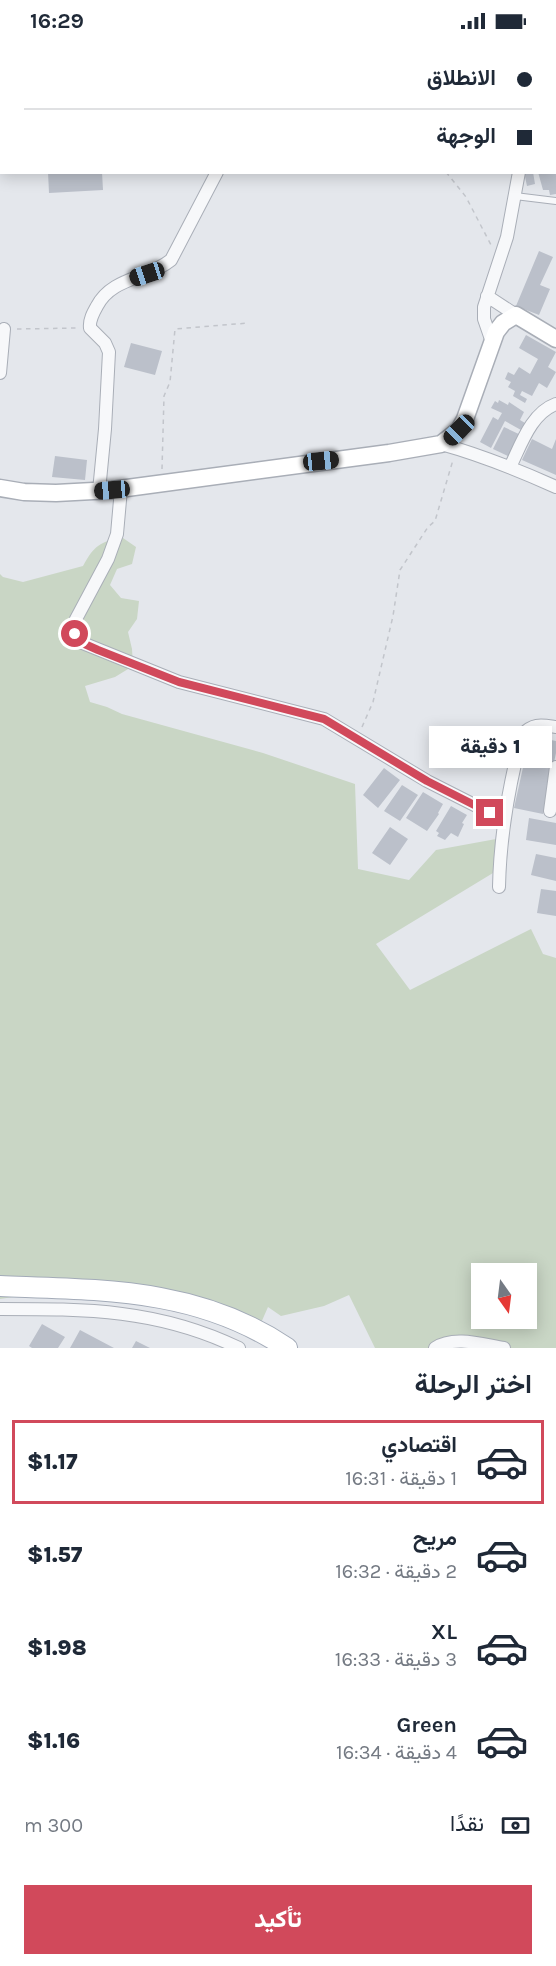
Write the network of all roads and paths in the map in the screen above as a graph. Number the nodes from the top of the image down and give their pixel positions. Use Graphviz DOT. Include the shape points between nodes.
graph roads {
  1 [pos="216,174"];
  2 [pos="448,174"];
  3 [pos="519,174"];
  4 [pos="515,196"];
  5 [pos="556,201"];
  6 [pos="500,255"];
  7 [pos="487,296"];
  8 [pos="516,315"];
  9 [pos="248,323"];
  10 [pos="4,328"];
  11 [pos="90,328"];
  12 [pos="556,339"];
  13 [pos="492,342"];
  14 [pos="0,373"];
  15 [pos="556,404"];
  16 [pos="449,446"];
  17 [pos="510,467"];
  18 [pos="161,484"];
  19 [pos="556,487"];
  20 [pos="0,488"];
  21 [pos="121,489"];
  22 [pos="99,491"];
  23 [pos="556,727"];
  24 [pos="357,739"];
  25 [pos="556,767"];
  26 [pos="550,811"];
  27 [pos="504,819"];
  28 [pos="499,886"];
  29 [pos="0,1286"];
  30 [pos="3,1311"];
  31 [pos="240,1321"];
  32 [pos="238,1348"];
  33 [pos="287,1348"];
  34 [pos="435,1348"];
  35 [pos="504,1348"];
  1 -- 11 [label="street" via="171,260 111,289 100,299"];
  2 -- 6 [label="path"];
  3 -- 4 [label="street"];
  4 -- 5 [label="lane"];
  4 -- 6 [label="street"];
  6 -- 7 [label="street"];
  7 -- 8 [label="street"];
  7 -- 13 [label="street" via="484,319"];
  8 -- 12 [label="street"];
  8 -- 13 [label="street" via="503,323"];
  9 -- 18 [label="path" via="175,329 170,381 164,396"];
  10 -- 11 [label="path"];
  10 -- 14 [label="street"];
  11 -- 22 [label="street" via="109,352"];
  13 -- 16 [label="street" via="465,419"];
  15 -- 17 [label="street" via="540,414"];
  16 -- 17 [label="street"];
  16 -- 18 [label="street"];
  16 -- 24 [label="path" via="442,501 435,520 400,570 373,702"];
  17 -- 19 [label="street"];
  18 -- 21 [label="street"];
  20 -- 22 [label="street" via="56,493"];
  21 -- 22 [label="street"];
  21 -- 24 [label="street" via="117,534 76,619 73,628 77,638 179,682 324,719"];
  23 -- 27 [label="street" via="538,724 522,735"];
  24 -- 27 [label="street" via="427,781"];
  25 -- 26 [label="street"];
  27 -- 28 [label="street"];
  29 -- 31 [label="main road" via="148,1294"];
  30 -- 32 [label="street" via="61,1308 146,1317 185,1325"];
  31 -- 32 [label="street"];
  31 -- 33 [label="main road"];
  34 -- 35 [label="street" via="457,1341"];
}
